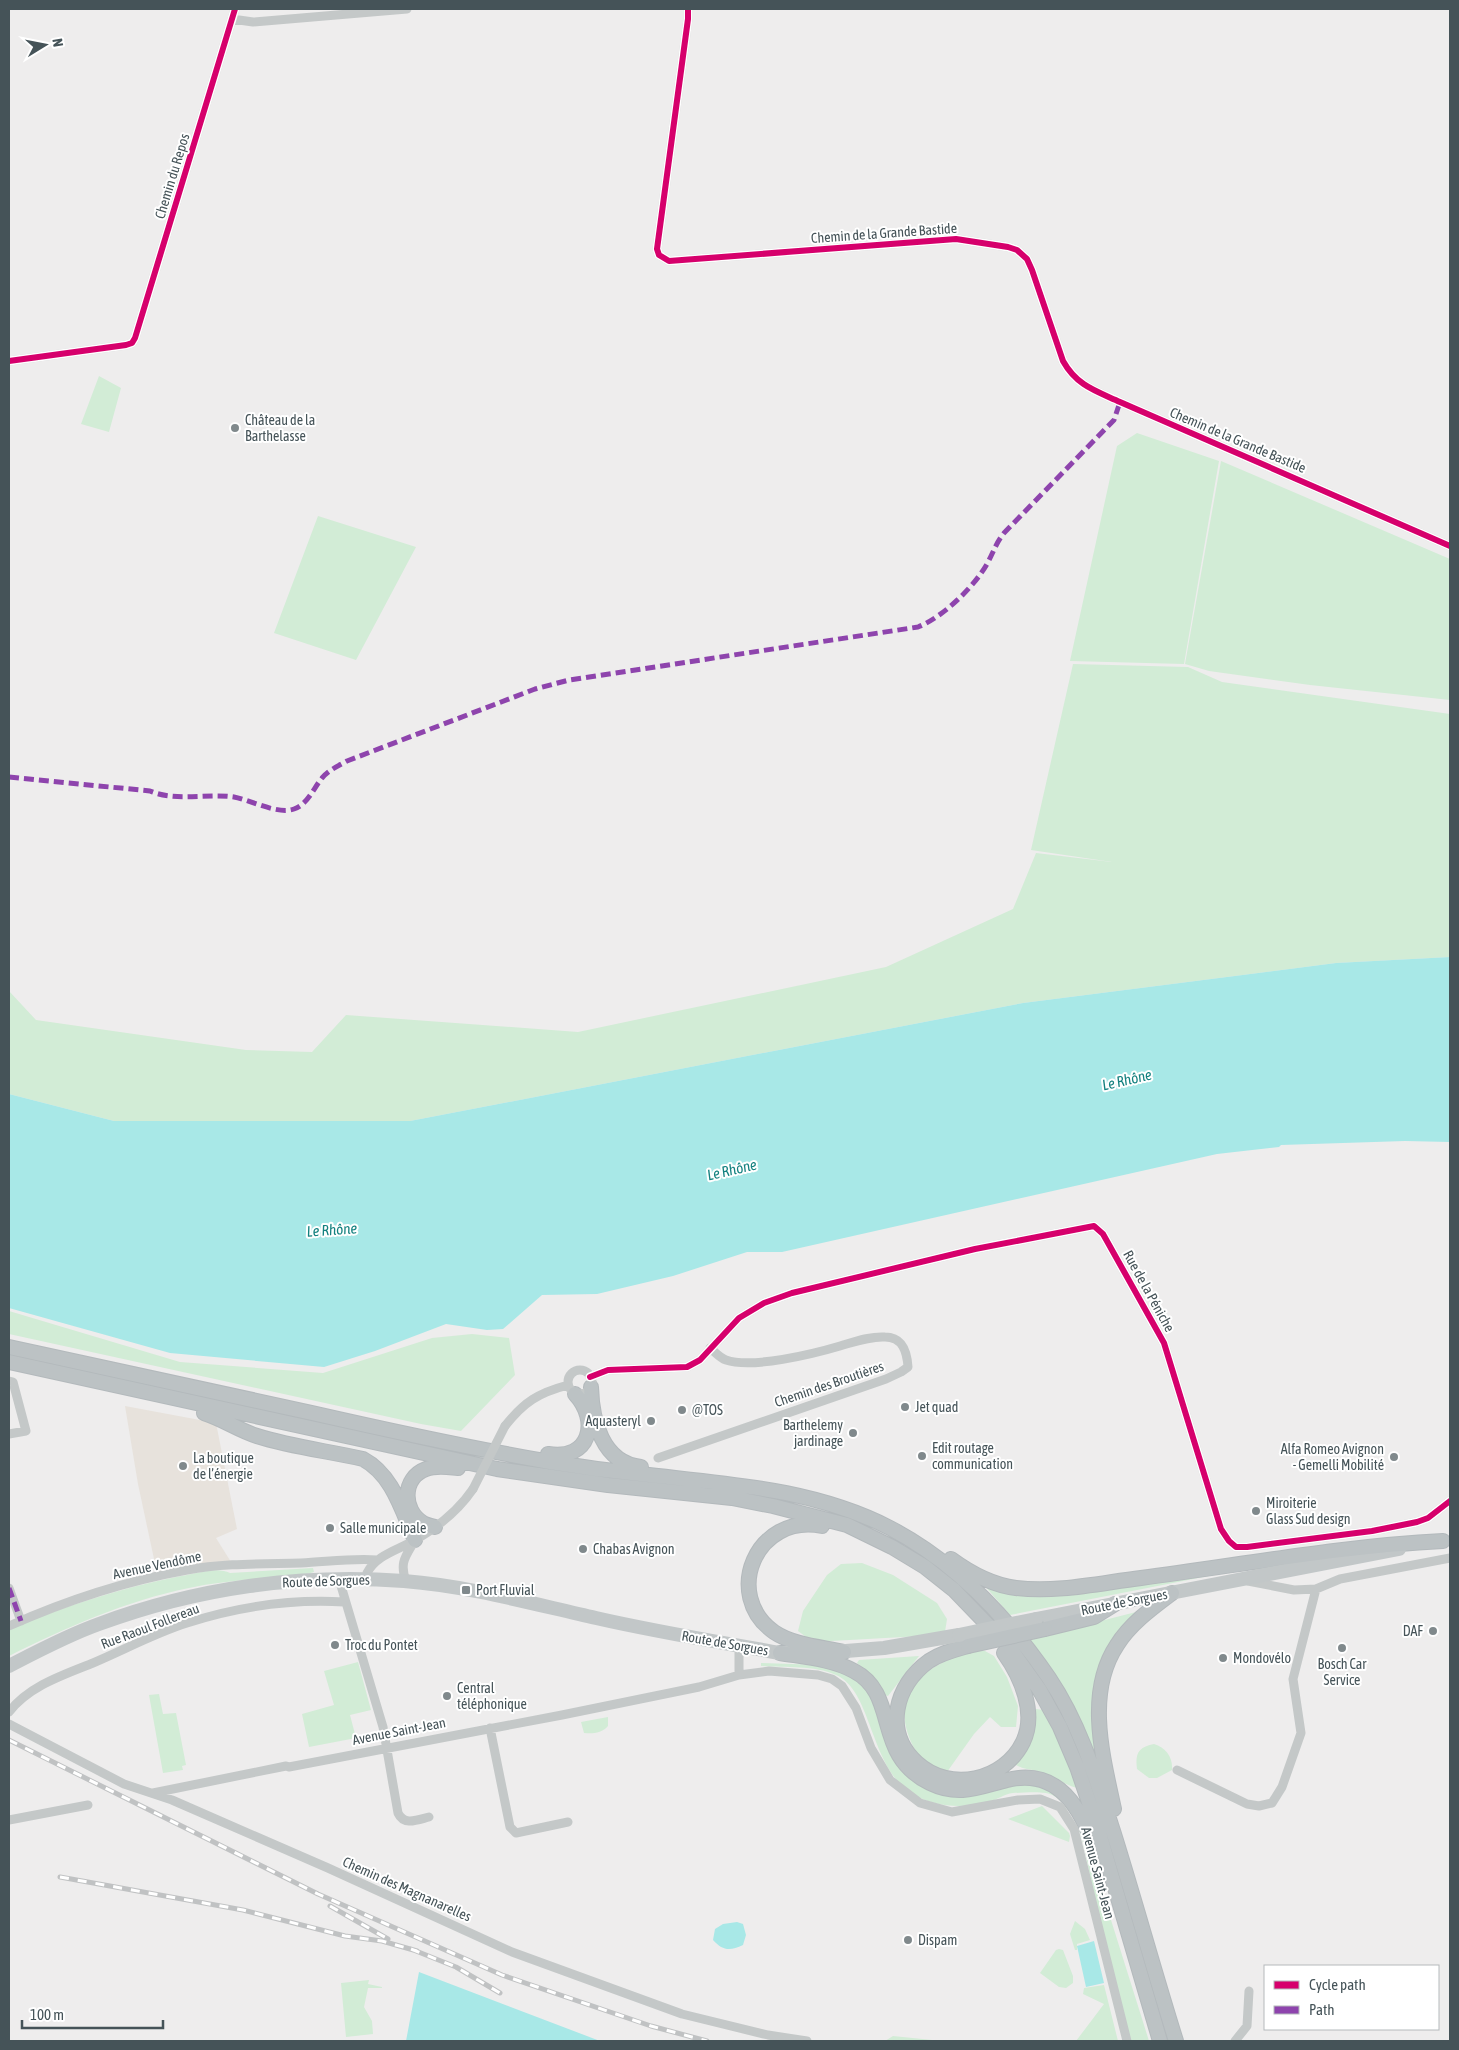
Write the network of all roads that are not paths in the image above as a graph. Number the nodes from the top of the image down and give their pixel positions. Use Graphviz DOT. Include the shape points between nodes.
graph roads {
  1 [pos="235,9"];
  2 [pos="407,9"];
  3 [pos="688,9"];
  4 [pos="232,19"];
  5 [pos="9,361"];
  6 [pos="1450,546"];
  7 [pos="9,1347"];
  8 [pos="710,1348"];
  9 [pos="9,1362"];
  10 [pos="9,1381"];
  11 [pos="591,1382"];
  12 [pos="571,1389"];
  13 [pos="154,1395"];
  14 [pos="399,1433"];
  15 [pos="9,1434"];
  16 [pos="658,1458"];
  17 [pos="497,1468"];
  18 [pos="739,1484"];
  19 [pos="1450,1501"];
  20 [pos="850,1512"];
  21 [pos="434,1527"];
  22 [pos="415,1540"];
  23 [pos="1447,1540"];
  24 [pos="386,1555"];
  25 [pos="1450,1558"];
  26 [pos="377,1560"];
  27 [pos="403,1562"];
  28 [pos="339,1579"];
  29 [pos="368,1579"];
  30 [pos="1240,1580"];
  31 [pos="406,1581"];
  32 [pos="9,1588"];
  33 [pos="1316,1589"];
  34 [pos="958,1593"];
  35 [pos="1172,1593"];
  36 [pos="344,1602"];
  37 [pos="1115,1604"];
  38 [pos="21,1621"];
  39 [pos="9,1626"];
  40 [pos="964,1640"];
  41 [pos="739,1646"];
  42 [pos="844,1652"];
  43 [pos="780,1653"];
  44 [pos="9,1666"];
  45 [pos="739,1675"];
  46 [pos="9,1712"];
  47 [pos="9,1724"];
  48 [pos="490,1728"];
  49 [pos="386,1747"];
  50 [pos="1177,1770"];
  51 [pos="153,1794"];
  52 [pos="88,1805"];
  53 [pos="429,1817"];
  54 [pos="9,1820"];
  55 [pos="568,1822"];
  56 [pos="1131,1890"];
  57 [pos="1127,1929"];
  58 [pos="1250,1991"];
  59 [pos="807,2041"];
  60 [pos="1127,2041"];
  61 [pos="1160,2041"];
  62 [pos="1176,2041"];
  63 [pos="1235,2041"];
  1 -- 4 [label="street, Chemin du Repos"];
  2 -- 4 [label="street" via="254,22"];
  3 -- 6 [label="street, Chemin de la Grande Bastide" via="657,249 664,259 956,240 1017,250 1027,259 1032,270 1063,361 1080,383"];
  4 -- 5 [label="street, Chemin du Repos" via="132,343"];
  7 -- 14 [label="highway"];
  8 -- 11 [label="street" via="700,1360 687,1367 608,1370"];
  8 -- 16 [label="street, Chemin des Broutières" via="724,1359 751,1362 802,1356 863,1339 887,1336 902,1343 908,1367 880,1381"];
  8 -- 19 [label="street, Rue de la Péniche" via="739,1318 792,1292 975,1249 1094,1226 1103,1234 1164,1343 1221,1529 1228,1541 1247,1547 1372,1531 1428,1518"];
  9 -- 13 [label="highway"];
  10 -- 15 [label="street" via="13,1382 26,1431"];
  11 -- 12 [label="street" via="584,1394"];
  11 -- 12 [label="street" via="584,1371 576,1370 569,1376"];
  11 -- 18 [label="highway" via="591,1405 601,1438 622,1462 638,1467 728,1476"];
  12 -- 14 [label="highway" via="586,1408 590,1426 584,1443 567,1454 552,1455"];
  12 -- 21 [label="street, bridge" via="549,1389 517,1411 505,1426 474,1489 453,1513"];
  13 -- 17 [label="highway"];
  13 -- 22 [label="highway" via="219,1417 253,1435 358,1457 371,1463 388,1480"];
  14 -- 18 [label="highway" via="550,1462"];
  17 -- 21 [label="highway" via="435,1466 414,1477 408,1493 410,1508 423,1523"];
  17 -- 34 [label="highway" via="732,1498 796,1511 847,1526 892,1547"];
  18 -- 20 [label="highway" via="810,1498"];
  20 -- 23 [label="highway" via="865,1511 887,1519 988,1581 1033,1589 1198,1571 1390,1543"];
  20 -- 56 [label="highway" via="894,1530 952,1569 999,1615 1051,1681 1091,1762"];
  21 -- 22 [label="street"];
  22 -- 24 [label="street"];
  22 -- 27 [label="street"];
  23 -- 30 [label="main road, Route de Sorgues"];
  24 -- 26 [label="street"];
  24 -- 27 [label="street"];
  25 -- 33 [label="street" via="1340,1579"];
  26 -- 29 [label="street" via="367,1573"];
  26 -- 38 [label="street, Avenue Vendôme" via="188,1570 96,1593"];
  27 -- 31 [label="street"];
  28 -- 29 [label="main road, Route de Sorgues"];
  28 -- 36 [label="street"];
  28 -- 44 [label="main road, Route de Sorgues" via="268,1583 176,1600 98,1624"];
  29 -- 31 [label="main road, Route de Sorgues"];
  30 -- 33 [label="street" via="1294,1590"];
  30 -- 35 [label="main road, Route de Sorgues"];
  31 -- 41 [label="main road, Route de Sorgues" via="466,1590"];
  32 -- 38 [label="street"];
  33 -- 50 [label="street" via="1293,1679 1301,1732 1282,1787 1272,1803 1247,1804"];
  34 -- 40 [label="highway" via="972,1616 1012,1664 1029,1713 1025,1738 1013,1759 1000,1770 969,1780 937,1775 917,1763 908,1752 897,1723 898,1703 913,1676 929,1661"];
  34 -- 42 [label="highway" via="940,1586 906,1562 830,1527 807,1523 790,1526 770,1538 756,1554 750,1577 751,1596 760,1618 772,1631 790,1640"];
  34 -- 57 [label="highway" via="1026,1668 1060,1727 1078,1767"];
  35 -- 37 [label="main road, Route de Sorgues"];
  35 -- 56 [label="highway" via="1134,1625 1116,1646 1102,1684 1100,1708 1104,1763"];
  36 -- 46 [label="street, Rue Raoul Follereau" via="269,1605 186,1623 39,1686"];
  36 -- 49 [label="street" via="383,1727"];
  37 -- 40 [label="highway, bridge" via="1094,1617 1040,1624"];
  38 -- 39 [label="street, Avenue Vendôme"];
  40 -- 42 [label="main road, Route de Sorgues"];
  41 -- 43 [label="main road, Route de Sorgues"];
  41 -- 45 [label="street"];
  42 -- 43 [label="main road, Route de Sorgues"];
  43 -- 57 [label="highway" via="845,1667 864,1677 880,1699 896,1753 915,1774 930,1783 963,1790 1010,1779 1034,1778 1061,1790 1071,1799 1086,1824"];
  45 -- 48 [label="street, Avenue Saint-Jean" via="699,1687"];
  45 -- 60 [label="street, Avenue Saint-Jean" via="769,1671 818,1675 842,1686 890,1780 920,1803 952,1812 1018,1800 1040,1799 1060,1807 1074,1829"];
  47 -- 51 [label="street, Chemin des Magnanarelles" via="124,1784"];
  48 -- 49 [label="street, Avenue Saint-Jean"];
  48 -- 55 [label="street" via="510,1826 516,1833"];
  49 -- 51 [label="street, Avenue Saint-Jean"];
  49 -- 53 [label="street" via="401,1819 406,1822"];
  51 -- 59 [label="street, Chemin des Magnanarelles" via="328,1868 512,1952 682,2014"];
  52 -- 54 [label="street"];
  56 -- 62 [label="highway"];
  57 -- 61 [label="highway"];
  58 -- 63 [label="street" via="1247,2026"];
}
